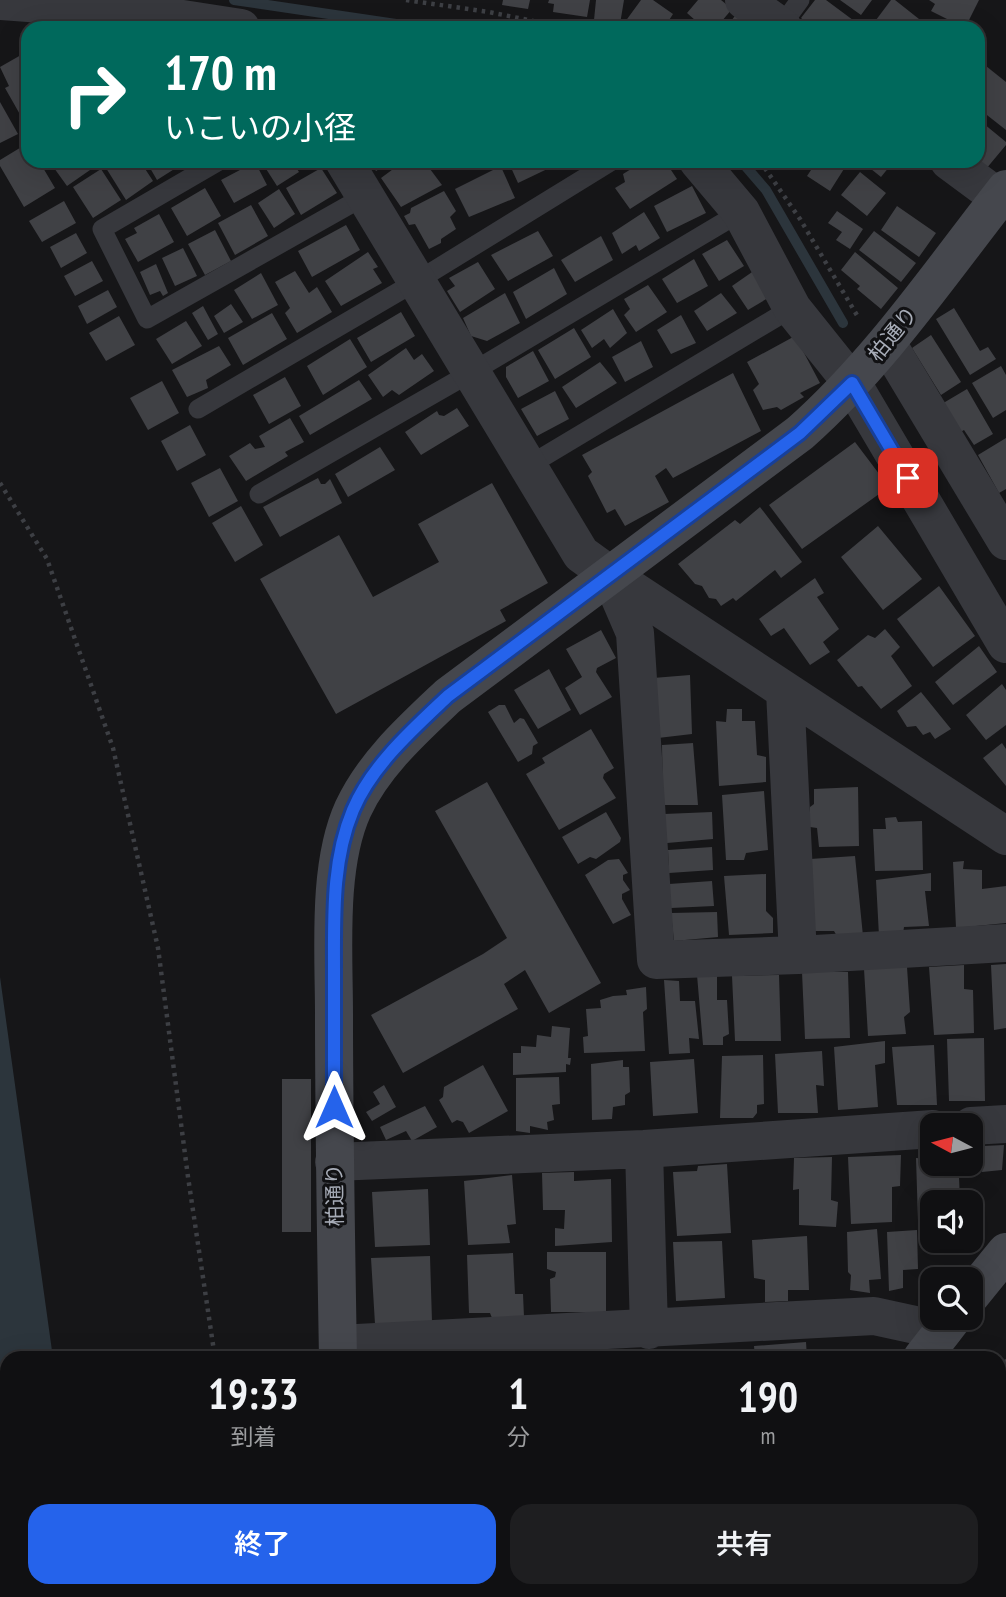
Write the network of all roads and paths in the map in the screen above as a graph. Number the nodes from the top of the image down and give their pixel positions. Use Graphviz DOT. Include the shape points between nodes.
graph roads {
  1 [pos="406,0"];
  2 [pos="744,0"];
  3 [pos="0,1"];
  4 [pos="11,1"];
  5 [pos="788,18"];
  6 [pos="0,21"];
  7 [pos="190,21"];
  8 [pos="533,21"];
  9 [pos="207,168"];
  10 [pos="348,168"];
  11 [pos="601,168"];
  12 [pos="704,168"];
  13 [pos="765,168"];
  14 [pos="961,168"];
  15 [pos="1002,193"];
  16 [pos="365,196"];
  17 [pos="741,212"];
  18 [pos="416,281"];
  19 [pos="792,308"];
  20 [pos="887,343"];
  21 [pos="472,372"];
  22 [pos="852,383"];
  23 [pos="198,409"];
  24 [pos="528,466"];
  25 [pos="0,483"];
  26 [pos="259,494"];
  27 [pos="1006,541"];
  28 [pos="610,575"];
  29 [pos="1006,644"];
  30 [pos="785,691"];
  31 [pos="1006,836"];
  32 [pos="1006,943"];
  33 [pos="798,955"];
  34 [pos="1006,1124"];
  35 [pos="984,1125"];
  36 [pos="920,1130"];
  37 [pos="644,1149"];
  38 [pos="334,1162"];
  39 [pos="1006,1252"];
  40 [pos="983,1280"];
  41 [pos="649,1330"];
  42 [pos="936,1343"];
  43 [pos="214,1351"];
  44 [pos="338,1351"];
  1 -- 8 [label="path"];
  2 -- 5 [label="street"];
  3 -- 4 [label="street"];
  4 -- 6 [label="street"];
  4 -- 7 [label="street" via="124,10"];
  9 -- 16 [label="lane" via="102,229 147,319"];
  10 -- 16 [label="street"];
  11 -- 18 [label="lane"];
  12 -- 17 [label="street"];
  13 -- 20 [label="path" via="866,330"];
  14 -- 15 [label="street"];
  15 -- 20 [label="street, 柏通り"];
  16 -- 18 [label="street"];
  17 -- 19 [label="street"];
  17 -- 21 [label="lane"];
  18 -- 21 [label="street"];
  18 -- 23 [label="lane"];
  19 -- 22 [label="street"];
  19 -- 24 [label="lane"];
  20 -- 22 [label="street, 柏通り"];
  20 -- 27 [label="street"];
  21 -- 24 [label="street"];
  21 -- 26 [label="lane"];
  22 -- 28 [label="street, 柏通り" via="800,433"];
  22 -- 29 [label="street"];
  24 -- 28 [label="street" via="581,554"];
  25 -- 43 [label="path" via="47,559 113,748 158,948"];
  28 -- 30 [label="street"];
  28 -- 33 [label="street" via="635,633 656,960"];
  28 -- 38 [label="street, 柏通り" via="448,696 403,739 353,810 338,861 334,915"];
  30 -- 31 [label="street"];
  30 -- 33 [label="street"];
  32 -- 33 [label="street"];
  34 -- 35 [label="street"];
  36 -- 37 [label="street"];
  37 -- 38 [label="street"];
  37 -- 41 [label="street"];
  38 -- 44 [label="street, 柏通り"];
  39 -- 40 [label="street"];
  41 -- 42 [label="street" via="874,1316"];
  41 -- 44 [label="street"];
}
